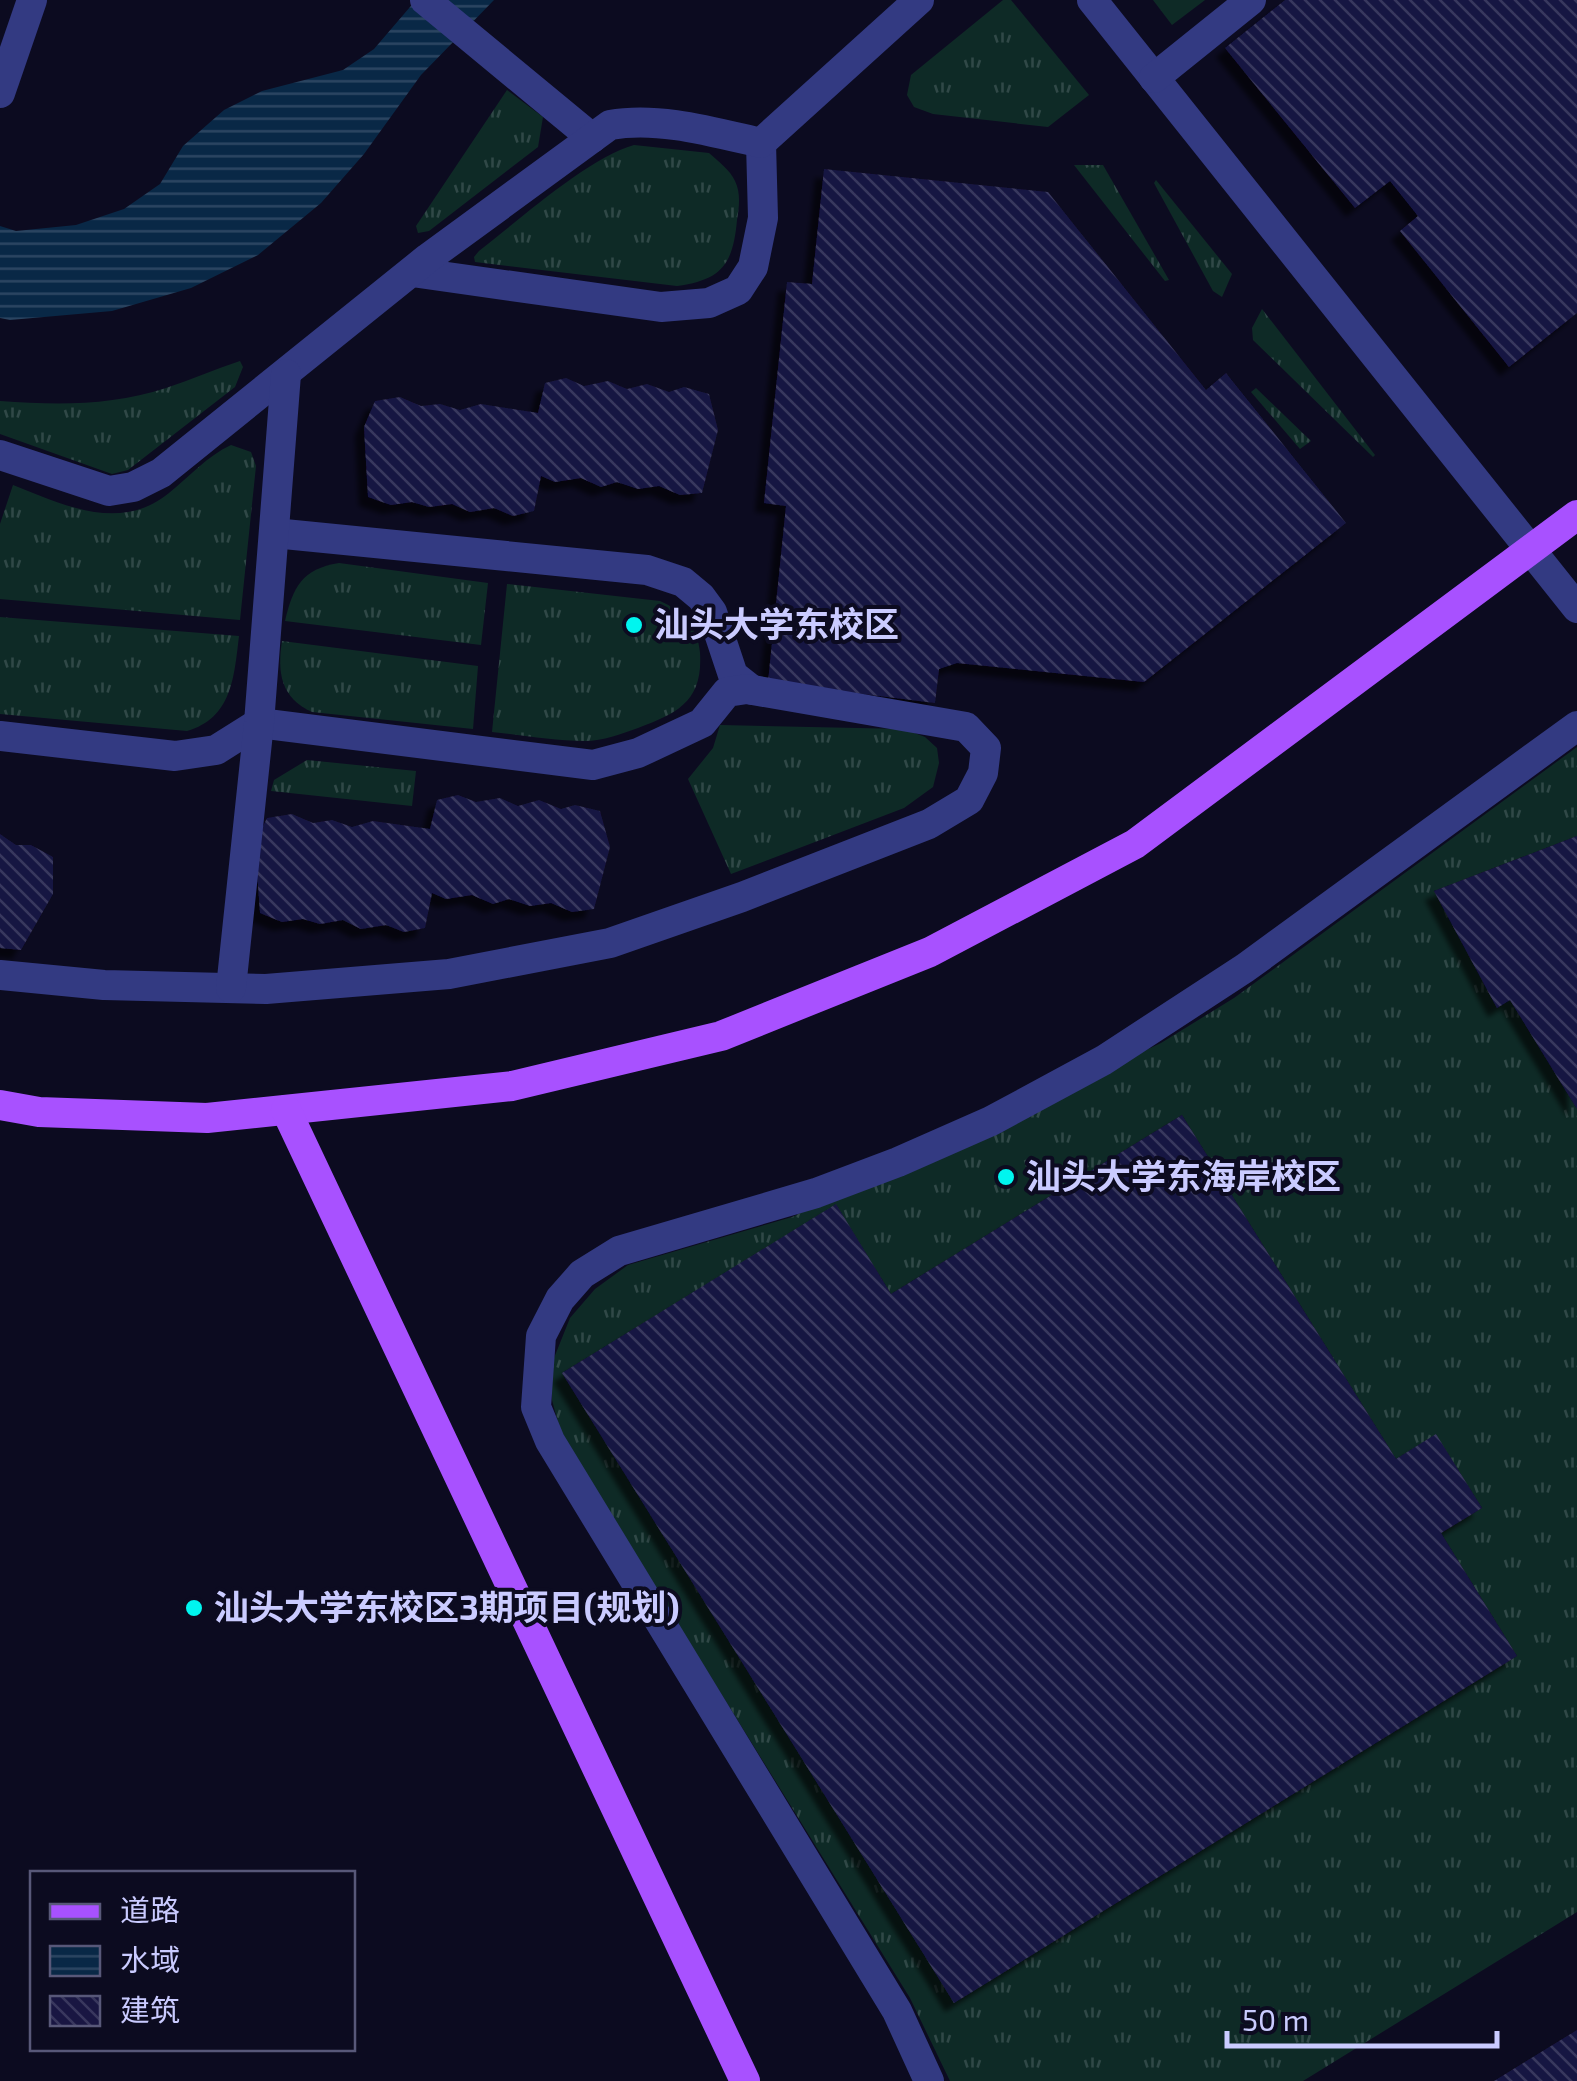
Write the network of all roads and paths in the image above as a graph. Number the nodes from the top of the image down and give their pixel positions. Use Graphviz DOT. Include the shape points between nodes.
graph roads {
  1 [pos="32,0"];
  2 [pos="919,0"];
  3 [pos="1092,0"];
  4 [pos="1251,0"];
  5 [pos="426,1"];
  6 [pos="1154,78"];
  7 [pos="0,93"];
  8 [pos="592,138"];
  9 [pos="761,143"];
  10 [pos="412,272"];
  11 [pos="286,374"];
  12 [pos="0,455"];
  13 [pos="1577,515"];
  14 [pos="274,534"];
  15 [pos="1532,548"];
  16 [pos="1577,608"];
  17 [pos="752,690"];
  18 [pos="258,723"];
  19 [pos="1577,726"];
  20 [pos="0,736"];
  21 [pos="0,974"];
  22 [pos="232,988"];
  23 [pos="0,1105"];
  24 [pos="286,1110"];
  25 [pos="746,2081"];
  26 [pos="929,2081"];
  1 -- 7 [label="street"];
  2 -- 9 [label="street"];
  3 -- 6 [label="street"];
  4 -- 6 [label="street"];
  5 -- 8 [label="street"];
  6 -- 15 [label="street"];
  8 -- 9 [label="street" via="632,121"];
  8 -- 10 [label="street"];
  9 -- 10 [label="street" via="763,218 753,267 738,290 709,303 661,307"];
  10 -- 11 [label="street"];
  11 -- 12 [label="street" via="133,487 109,491"];
  11 -- 14 [label="street"];
  13 -- 15 [label="main road"];
  14 -- 17 [label="street" via="647,570 683,582 701,597 733,675"];
  14 -- 18 [label="street"];
  15 -- 16 [label="street"];
  15 -- 24 [label="main road" via="1135,844 930,952 702,1041 512,1086"];
  17 -- 18 [label="street" via="727,692 702,723 593,765"];
  17 -- 22 [label="street" via="966,727 986,748 982,773 969,800 929,824 610,942 449,974"];
  18 -- 20 [label="street" via="216,750 175,756"];
  18 -- 22 [label="street"];
  19 -- 26 [label="street" via="1245,968 1104,1060 898,1162 619,1250 582,1274 540,1336 536,1407 550,1441 897,2011"];
  21 -- 22 [label="street"];
  23 -- 24 [label="main road" via="207,1118"];
  24 -- 25 [label="main road"];
}
